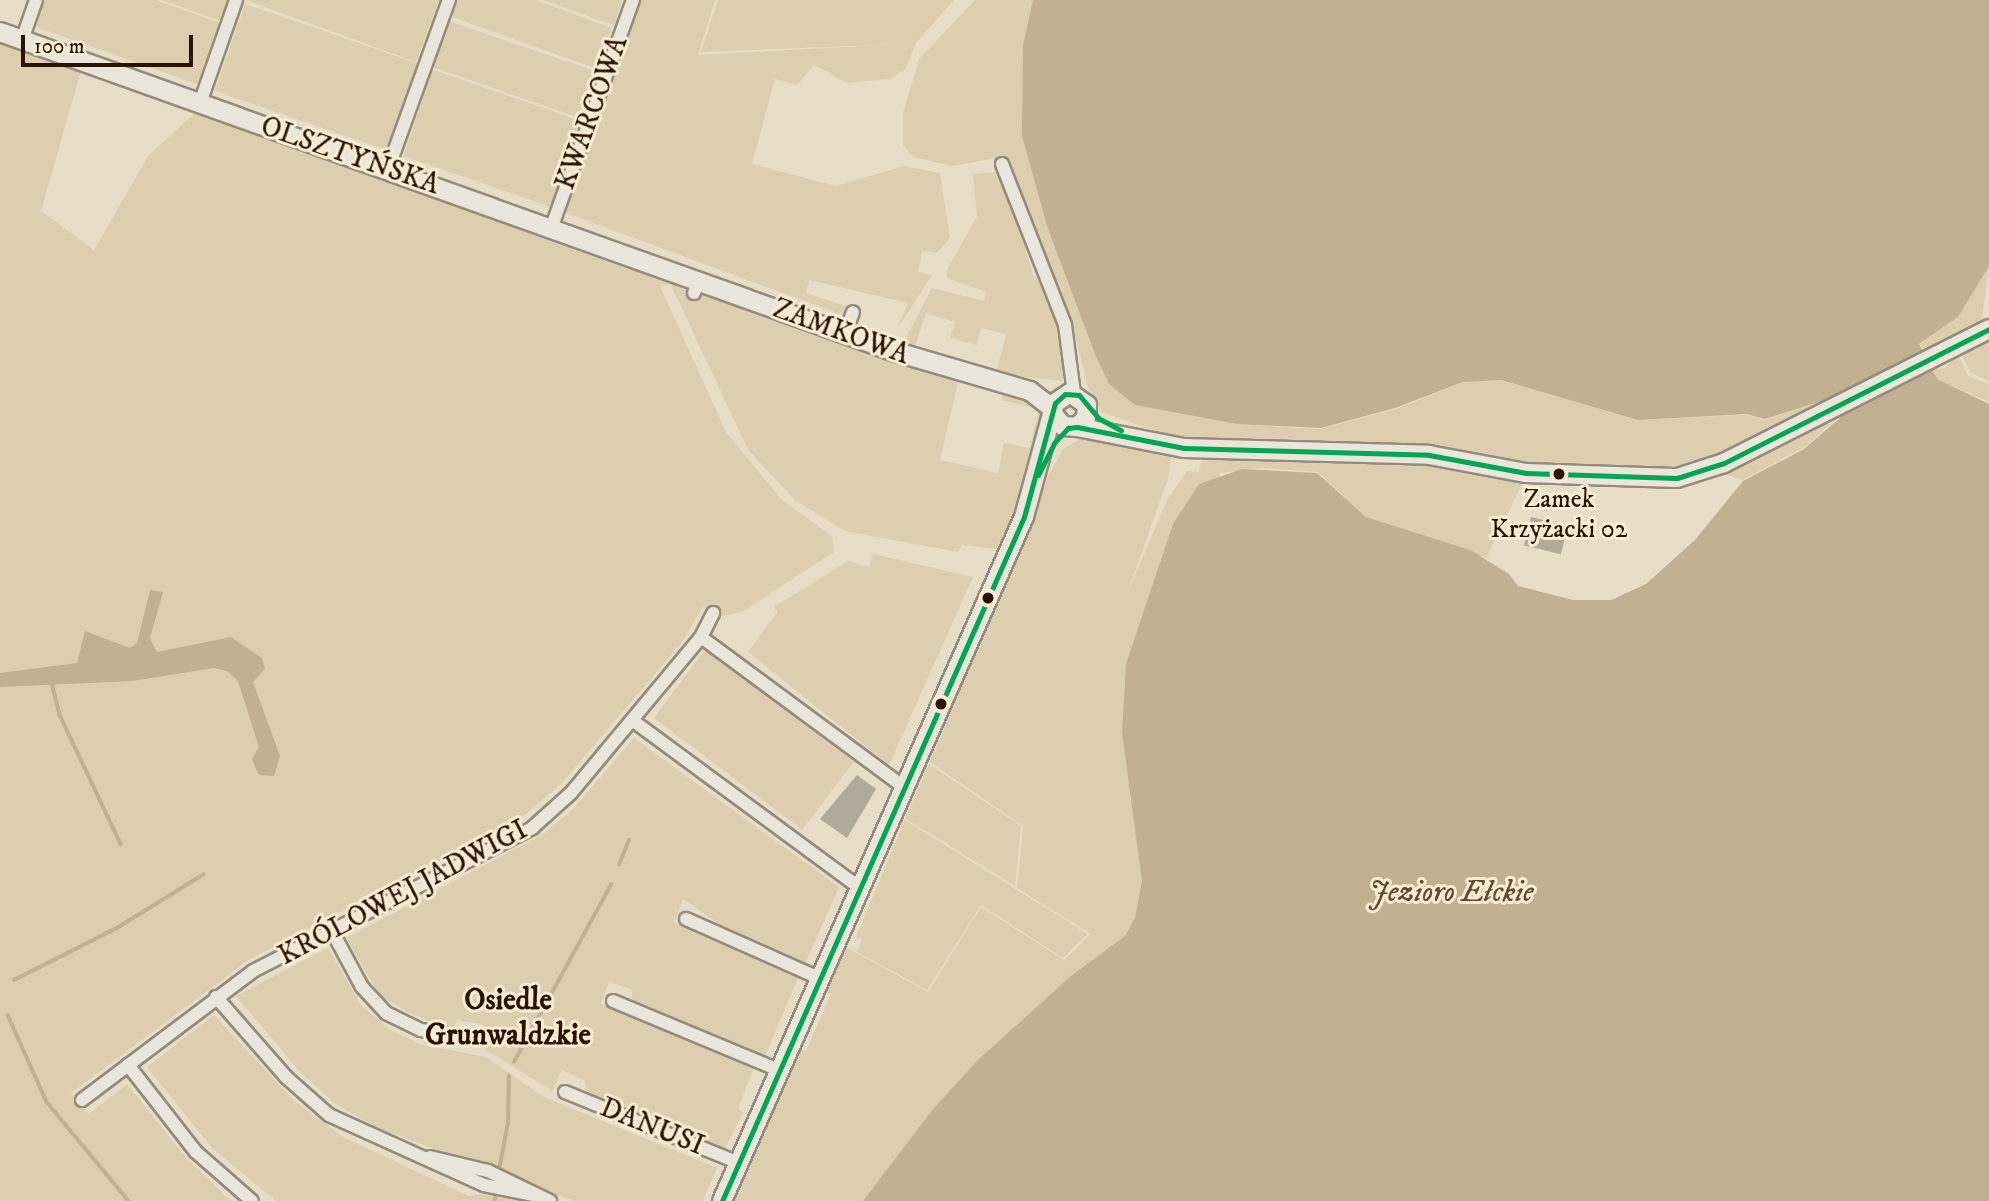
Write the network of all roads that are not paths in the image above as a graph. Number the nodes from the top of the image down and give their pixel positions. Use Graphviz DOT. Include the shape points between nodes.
graph roads {
  1 [pos="36,0"];
  2 [pos="236,0"];
  3 [pos="449,0"];
  4 [pos="633,0"];
  5 [pos="0,32"];
  6 [pos="22,40"];
  7 [pos="200,103"];
  8 [pos="1002,164"];
  9 [pos="388,169"];
  10 [pos="552,226"];
  11 [pos="697,287"];
  12 [pos="853,312"];
  13 [pos="1989,329"];
  14 [pos="845,334"];
  15 [pos="984,378"];
  16 [pos="1070,394"];
  17 [pos="1088,409"];
  18 [pos="1053,412"];
  19 [pos="1072,427"];
  20 [pos="1152,442"];
  21 [pos="1038,475"];
  22 [pos="713,613"];
  23 [pos="701,637"];
  24 [pos="632,720"];
  25 [pos="904,787"];
  26 [pos="860,888"];
  27 [pos="687,919"];
  28 [pos="332,931"];
  29 [pos="819,978"];
  30 [pos="216,997"];
  31 [pos="613,1001"];
  32 [pos="467,1038"];
  33 [pos="128,1065"];
  34 [pos="779,1070"];
  35 [pos="565,1092"];
  36 [pos="82,1100"];
  37 [pos="739,1163"];
  38 [pos="252,1201"];
  39 [pos="550,1201"];
  40 [pos="722,1201"];
  1 -- 6 [label="street"];
  2 -- 7 [label="street"];
  3 -- 9 [label="street"];
  4 -- 10 [label="street, KWARCOWA"];
  5 -- 6 [label="street, OLSZTYŃSKA"];
  6 -- 7 [label="street, OLSZTYŃSKA"];
  7 -- 9 [label="street, OLSZTYŃSKA"];
  8 -- 16 [label="street" via="1065,325"];
  9 -- 10 [label="street, OLSZTYŃSKA"];
  10 -- 11 [label="street, OLSZTYŃSKA"];
  11 -- 14 [label="street, ZAMKOWA"];
  12 -- 14 [label="street"];
  13 -- 20 [label="street" via="1707,471 1661,479 1526,473 1429,456"];
  14 -- 15 [label="street, ZAMKOWA"];
  15 -- 16 [label="street, ZAMKOWA" via="1033,383"];
  15 -- 18 [label="street, ZAMKOWA" via="1030,391"];
  16 -- 17 [label="street"];
  16 -- 18 [label="street"];
  17 -- 19 [label="street"];
  17 -- 20 [label="street"];
  18 -- 19 [label="street, ZAMKOWA"];
  18 -- 21 [label="street"];
  19 -- 20 [label="street"];
  19 -- 21 [label="street"];
  21 -- 25 [label="street"];
  22 -- 23 [label="street, KRÓLOWEJ JADWIGI"];
  23 -- 24 [label="street, KRÓLOWEJ JADWIGI"];
  23 -- 25 [label="street"];
  24 -- 26 [label="street"];
  24 -- 28 [label="street, KRÓLOWEJ JADWIGI" via="571,793 518,838"];
  25 -- 26 [label="street"];
  26 -- 29 [label="street"];
  27 -- 29 [label="street"];
  28 -- 30 [label="street, KRÓLOWEJ JADWIGI"];
  28 -- 32 [label="street" via="362,987 386,1013 421,1030"];
  29 -- 34 [label="street"];
  30 -- 33 [label="street, KRÓLOWEJ JADWIGI"];
  30 -- 39 [label="street" via="286,1077 329,1115 426,1156 488,1171"];
  31 -- 34 [label="street"];
  33 -- 36 [label="street, KRÓLOWEJ JADWIGI"];
  33 -- 38 [label="street" via="196,1152"];
  34 -- 37 [label="street"];
  35 -- 37 [label="street, DANUSI"];
  37 -- 40 [label="street"];
}
